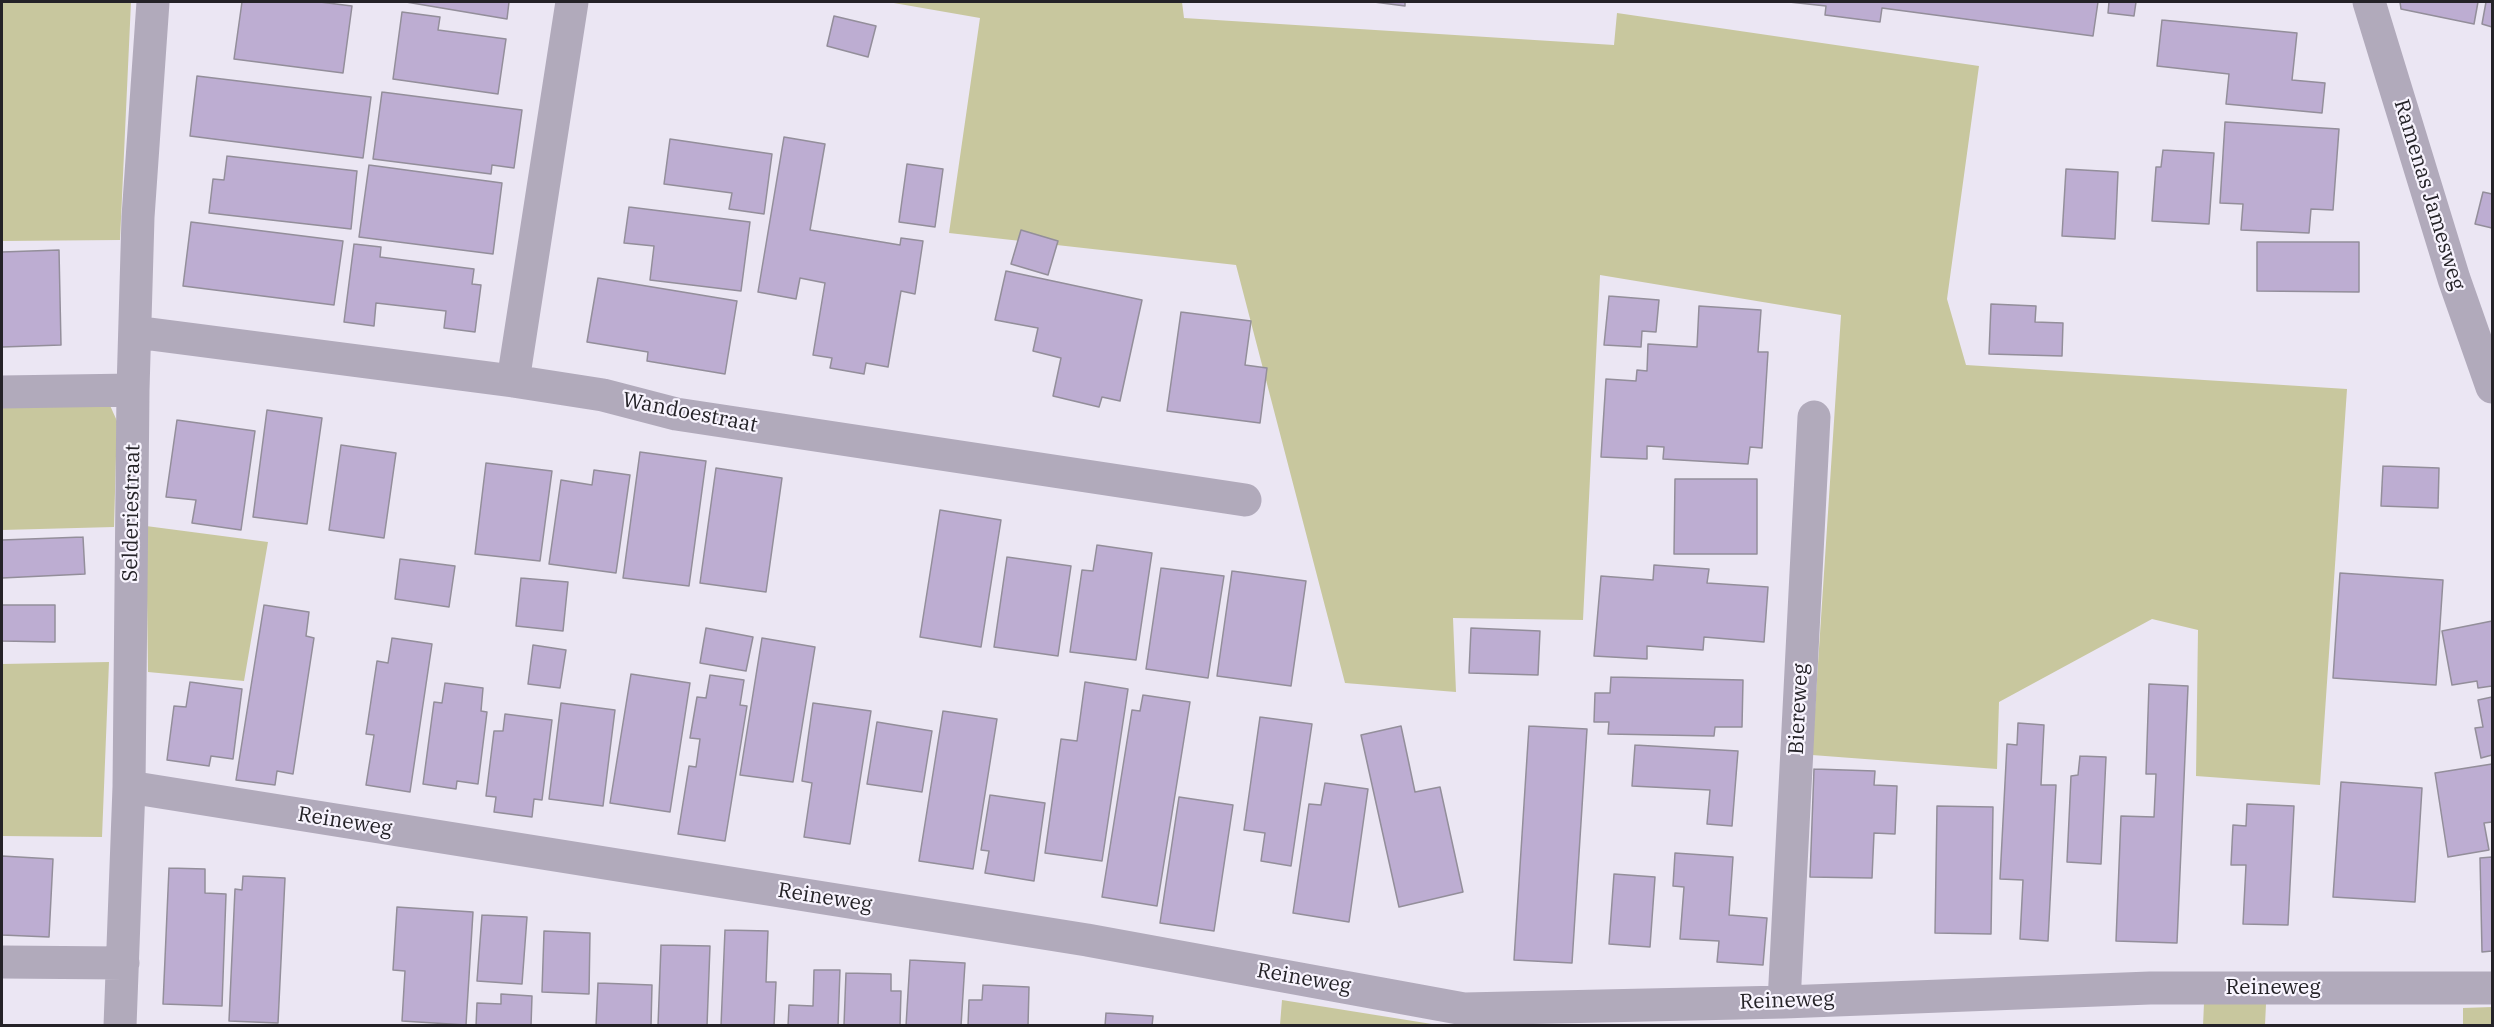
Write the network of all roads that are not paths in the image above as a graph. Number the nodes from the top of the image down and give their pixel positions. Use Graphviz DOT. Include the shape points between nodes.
graph roads {
  1 [pos="153,2"];
  2 [pos="572,2"];
  3 [pos="2369,2"];
  4 [pos="135,332"];
  5 [pos="513,381"];
  6 [pos="2493,387"];
  7 [pos="133,390"];
  8 [pos="2,392"];
  9 [pos="1814,417"];
  10 [pos="1245,500"];
  11 [pos="129,787"];
  12 [pos="2,962"];
  13 [pos="123,963"];
  14 [pos="2493,988"];
  15 [pos="1784,1002"];
  16 [pos="1465,1017"];
  17 [pos="120,1026"];
  1 -- 4 [label="street, Selderiestraat" via="138,217"];
  2 -- 5 [label="street"];
  3 -- 6 [label="street, Ramenas Jamesweg" via="2454,279"];
  4 -- 5 [label="street, Wandoestraat"];
  4 -- 7 [label="street, Selderiestraat"];
  5 -- 10 [label="street, Wandoestraat" via="603,395 676,414"];
  7 -- 8 [label="street"];
  7 -- 11 [label="street, Selderiestraat"];
  9 -- 15 [label="street, Biereweg"];
  11 -- 13 [label="street, Selderiestraat"];
  11 -- 16 [label="street, Reineweg" via="1087,940"];
  12 -- 13 [label="street"];
  13 -- 17 [label="street, Selderiestraat"];
  14 -- 15 [label="street, Reineweg" via="2150,988"];
  15 -- 16 [label="street, Reineweg"];
}
